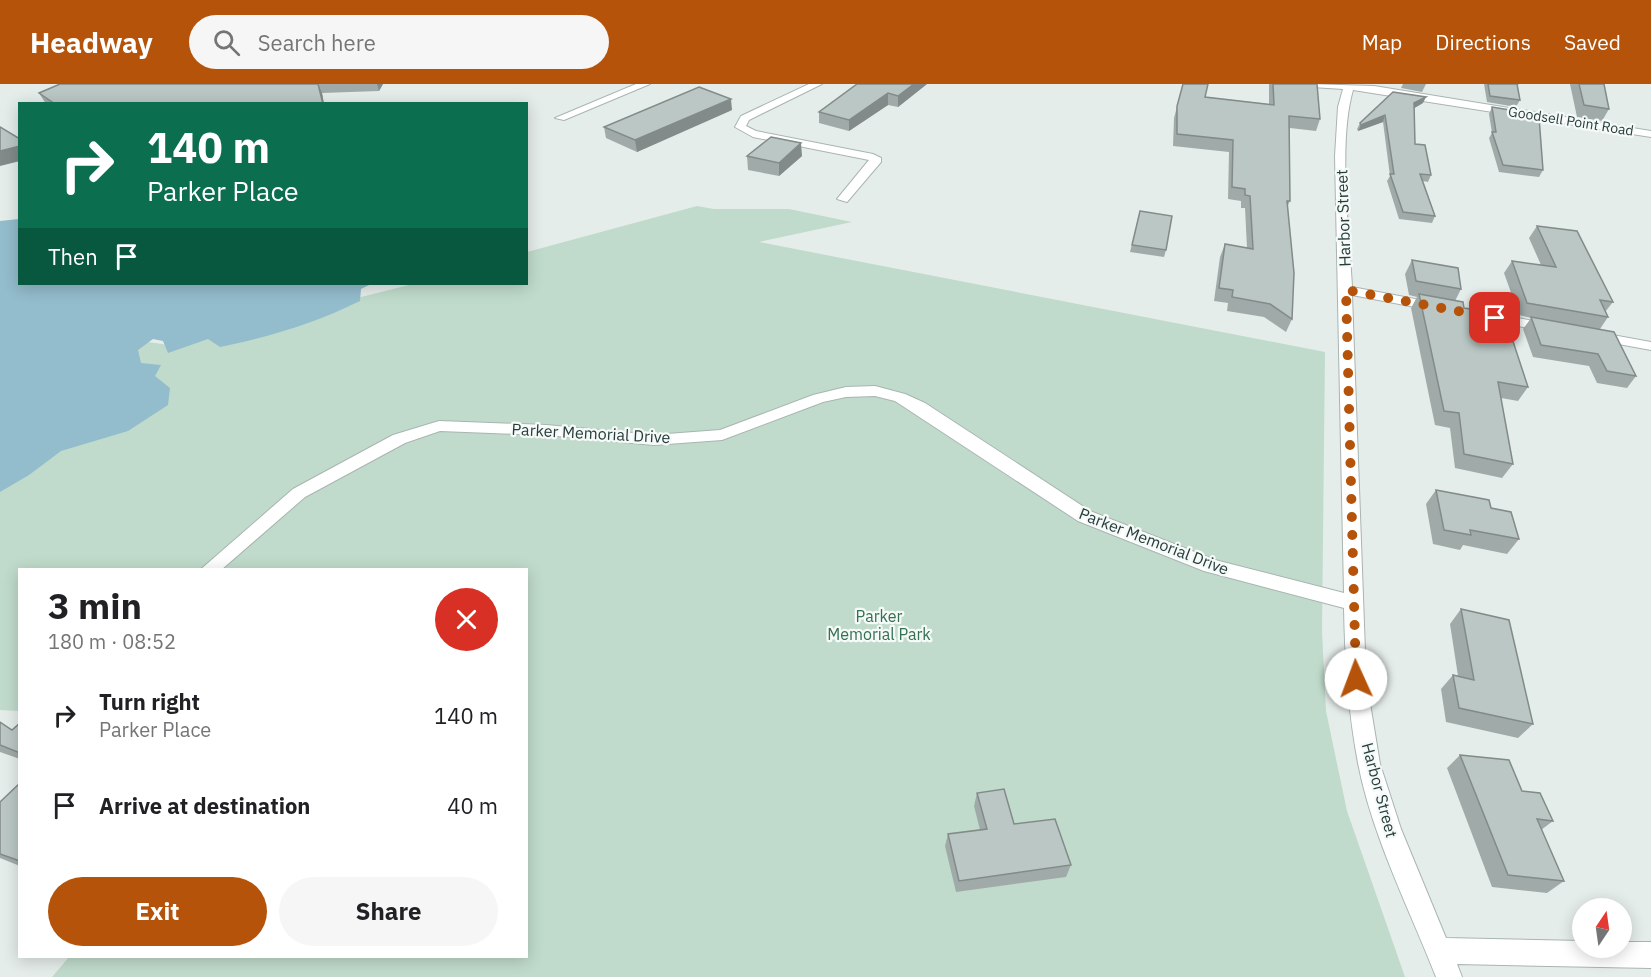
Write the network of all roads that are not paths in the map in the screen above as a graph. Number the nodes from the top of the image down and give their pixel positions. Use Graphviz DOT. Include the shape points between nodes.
graph roads {
  1 [pos="645,84"];
  2 [pos="817,84"];
  3 [pos="1312,84"];
  4 [pos="1349,86"];
  5 [pos="560,118"];
  6 [pos="1651,134"];
  7 [pos="843,199"];
  8 [pos="1346,290"];
  9 [pos="1448,309"];
  10 [pos="1470,313"];
  11 [pos="1651,346"];
  12 [pos="211,568"];
  13 [pos="1354,603"];
  14 [pos="1438,951"];
  15 [pos="1651,955"];
  16 [pos="1449,977"];
  1 -- 5 [label="street"];
  2 -- 7 [label="street" via="745,118 740,127 753,134 877,160"];
  3 -- 4 [label="street, Goodsell Point Road"];
  4 -- 6 [label="street, Goodsell Point Road"];
  4 -- 8 [label="street, Harbor Street" via="1343,107 1341,156"];
  8 -- 9 [label="street"];
  8 -- 13 [label="street, Harbor Street"];
  10 -- 11 [label="street"];
  12 -- 13 [label="street, Parker Memorial Drive" via="299,493 399,440 439,426 654,440 711,436 819,398 875,391 919,407 1084,516 1211,566"];
  13 -- 14 [label="street, Harbor Street" via="1356,679 1369,764 1389,829"];
  14 -- 15 [label="street"];
  14 -- 16 [label="street, Harbor Street"];
}
